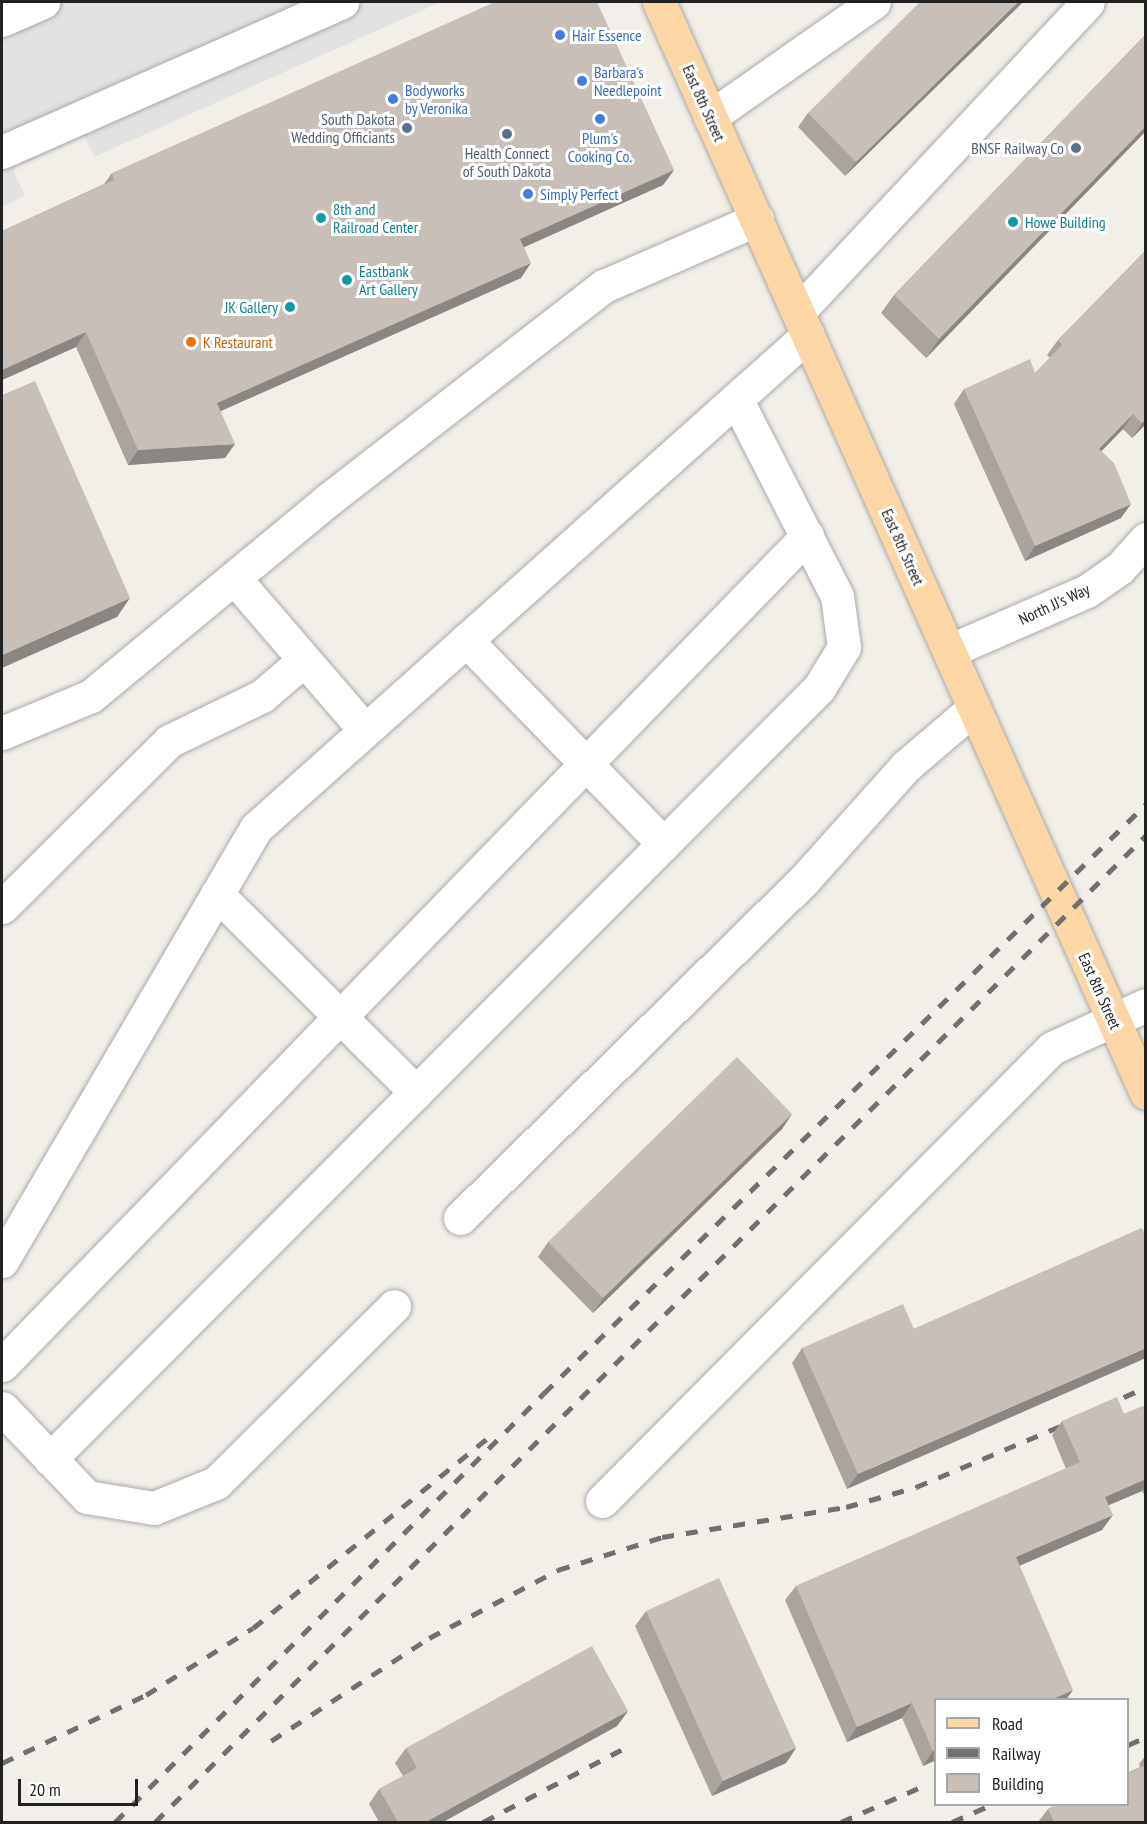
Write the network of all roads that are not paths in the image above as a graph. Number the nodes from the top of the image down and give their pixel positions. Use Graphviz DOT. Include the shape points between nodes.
graph roads {
  1 [pos="43,2"];
  2 [pos="342,2"];
  3 [pos="659,2"];
  4 [pos="873,2"];
  5 [pos="1088,2"];
  6 [pos="2,20"];
  7 [pos="710,117"];
  8 [pos="2,152"];
  9 [pos="757,219"];
  10 [pos="803,323"];
  11 [pos="736,399"];
  12 [pos="807,536"];
  13 [pos="1146,539"];
  14 [pos="235,579"];
  15 [pos="466,640"];
  16 [pos="949,651"];
  17 [pos="304,660"];
  18 [pos="974,708"];
  19 [pos="365,730"];
  20 [pos="2,733"];
  21 [pos="586,763"];
  22 [pos="664,844"];
  23 [pos="217,894"];
  24 [pos="2,907"];
  25 [pos="1146,1005"];
  26 [pos="339,1018"];
  27 [pos="1113,1020"];
  28 [pos="416,1092"];
  29 [pos="1146,1093"];
  30 [pos="460,1218"];
  31 [pos="2,1261"];
  32 [pos="394,1306"];
  33 [pos="2,1365"];
  34 [pos="2,1408"];
  35 [pos="50,1459"];
  36 [pos="602,1501"];
  1 -- 6 [label="street"];
  2 -- 8 [label="street"];
  3 -- 7 [label="main road, East 8th Street"];
  4 -- 7 [label="street"];
  5 -- 10 [label="street"];
  7 -- 9 [label="main road, East 8th Street"];
  9 -- 10 [label="main road, East 8th Street"];
  9 -- 14 [label="street" via="604,286 329,499"];
  10 -- 11 [label="street"];
  10 -- 16 [label="main road, East 8th Street"];
  11 -- 12 [label="street"];
  11 -- 15 [label="street"];
  12 -- 21 [label="street"];
  12 -- 22 [label="street" via="837,596 844,647 819,688"];
  13 -- 16 [label="street, North JJ's Way" via="1120,568 1087,591"];
  14 -- 17 [label="street"];
  14 -- 20 [label="street" via="91,696"];
  15 -- 19 [label="street"];
  15 -- 21 [label="street"];
  16 -- 18 [label="main road, East 8th Street"];
  17 -- 19 [label="street"];
  17 -- 24 [label="street" via="262,696 169,741"];
  18 -- 27 [label="main road, East 8th Street"];
  18 -- 30 [label="street" via="906,766 804,880"];
  19 -- 23 [label="street" via="256,828"];
  21 -- 22 [label="street"];
  21 -- 26 [label="street"];
  22 -- 28 [label="street"];
  23 -- 26 [label="street"];
  23 -- 31 [label="street"];
  25 -- 27 [label="street"];
  26 -- 28 [label="street"];
  26 -- 33 [label="street"];
  27 -- 29 [label="main road, East 8th Street"];
  27 -- 36 [label="street" via="1052,1048"];
  28 -- 35 [label="street"];
  32 -- 35 [label="street" via="216,1483 153,1508 87,1497"];
  34 -- 35 [label="street"];
}
